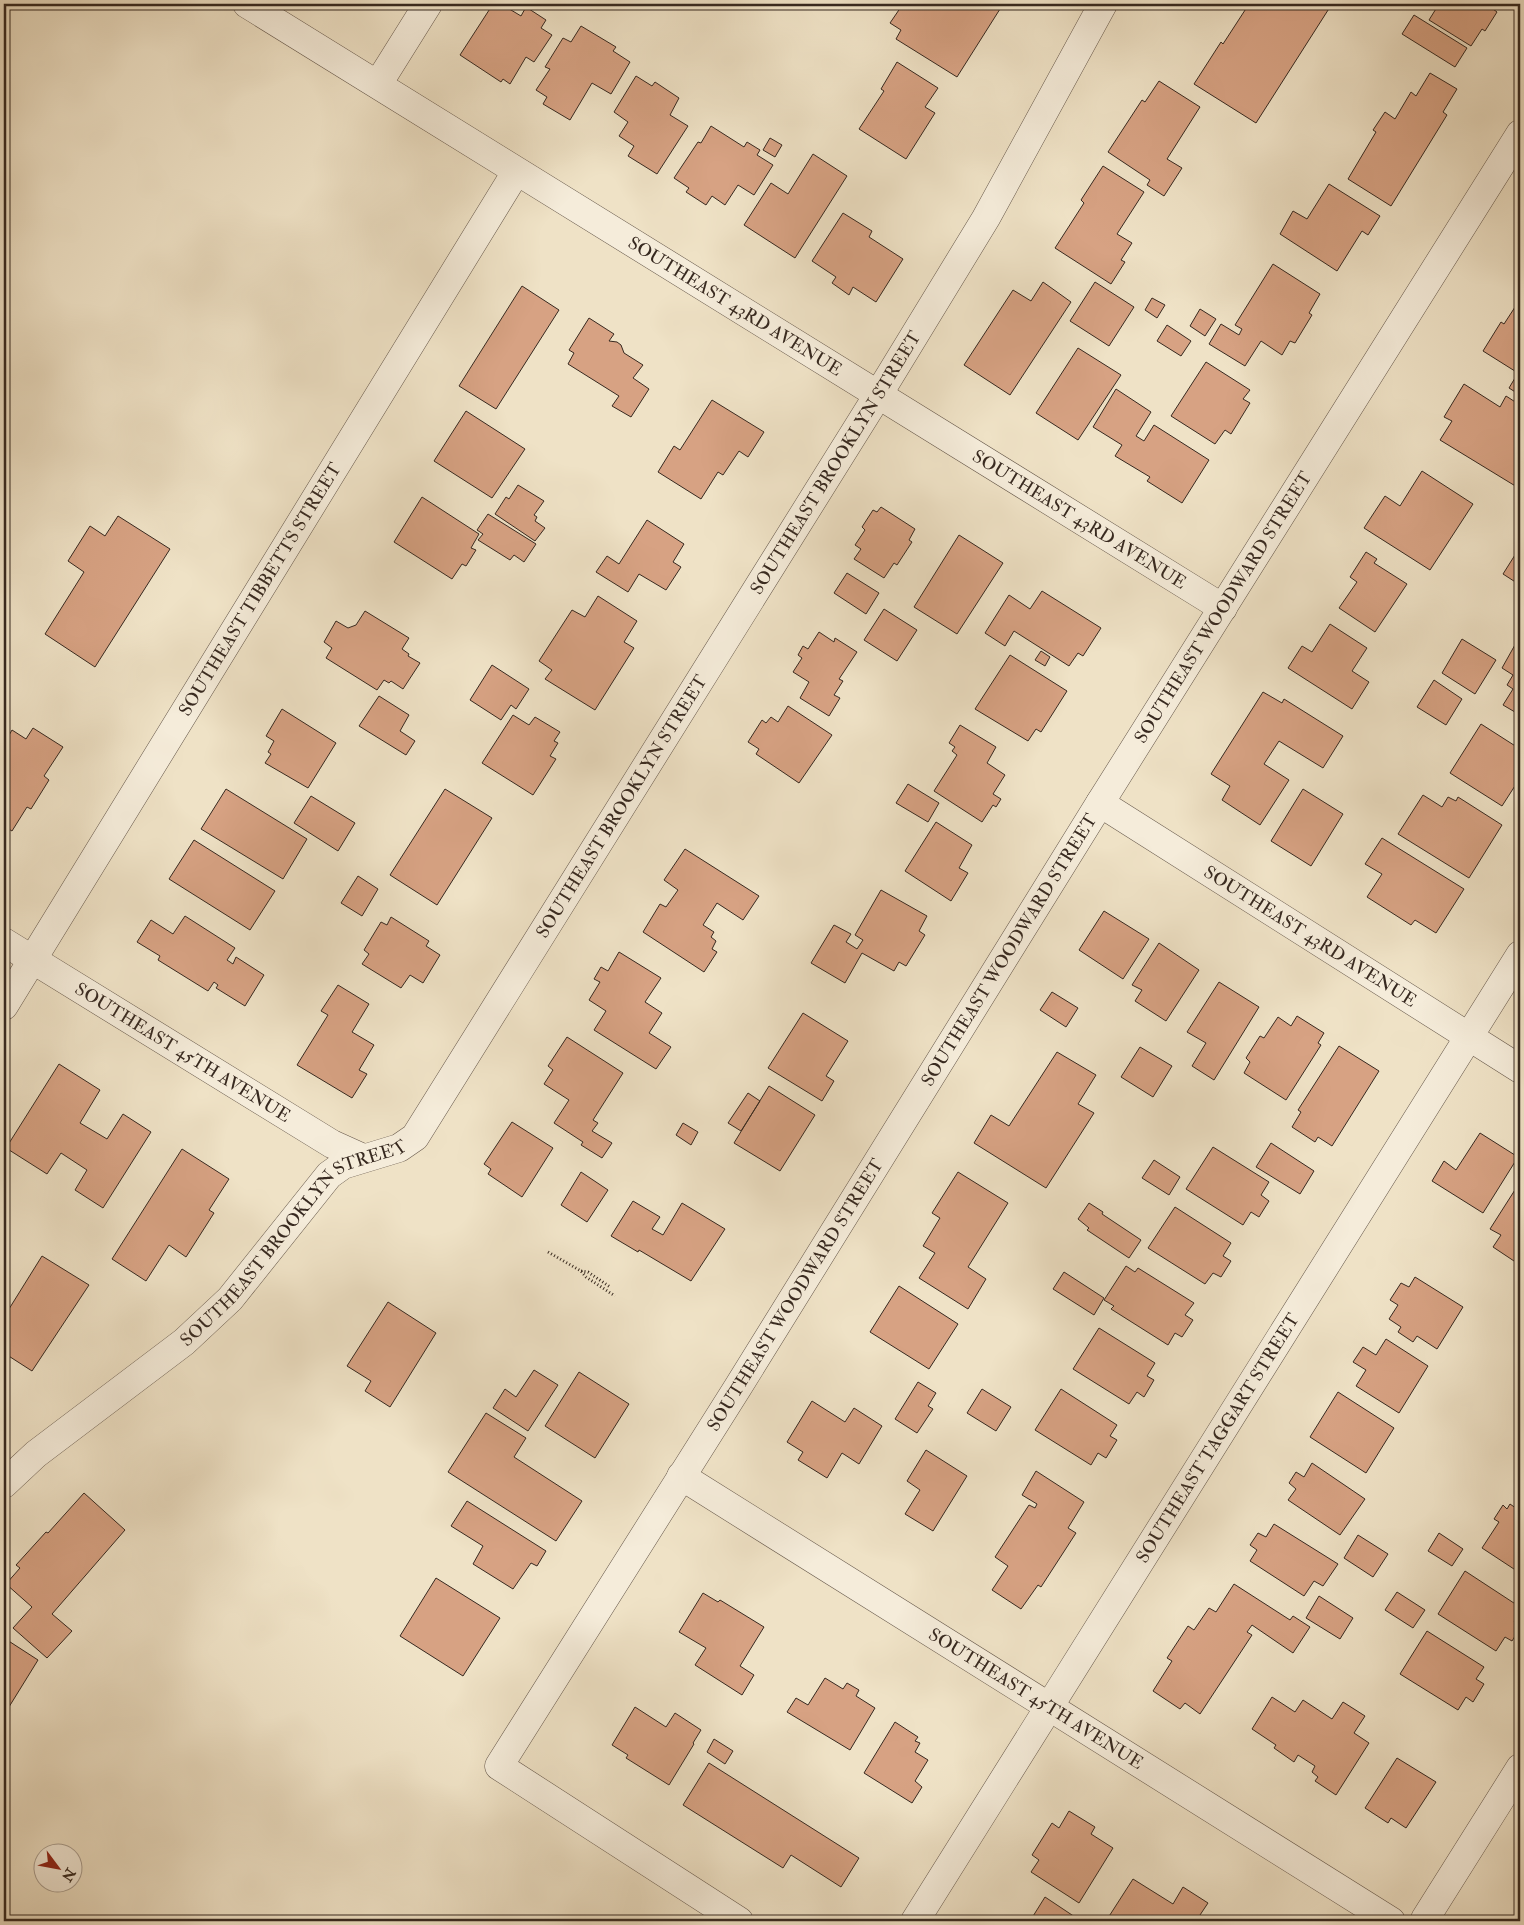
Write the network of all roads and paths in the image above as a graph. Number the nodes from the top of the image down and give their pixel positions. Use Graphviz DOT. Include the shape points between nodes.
graph roads {
  1 [pos="247,4"];
  2 [pos="428,4"];
  3 [pos="1104,4"];
  4 [pos="378,84"];
  5 [pos="1520,134"];
  6 [pos="516,172"];
  7 [pos="878,395"];
  8 [pos="1223,608"];
  9 [pos="1100,803"];
  10 [pos="4,942"];
  11 [pos="1520,955"];
  12 [pos="33,960"];
  13 [pos="4,1006"];
  14 [pos="1469,1037"];
  15 [pos="1520,1069"];
  16 [pos="363,1158"];
  17 [pos="548,1252"];
  18 [pos="581,1271"];
  19 [pos="610,1287"];
  20 [pos="615,1296"];
  21 [pos="681,1476"];
  22 [pos="4,1484"];
  23 [pos="1049,1706"];
  24 [pos="1520,1768"];
  25 [pos="1418,1920"];
  26 [pos="739,1921"];
  27 [pos="915,1921"];
  28 [pos="1391,1921"];
  1 -- 4 [label="street, SOUTHEAST 43RD AVENUE"];
  2 -- 4 [label="street"];
  3 -- 7 [label="street, SOUTHEAST BROOKLYN STREET" via="986,218"];
  4 -- 6 [label="street, SOUTHEAST 43RD AVENUE"];
  5 -- 8 [label="street, SOUTHEAST WOODWARD STREET"];
  6 -- 7 [label="street, SOUTHEAST 43RD AVENUE"];
  6 -- 12 [label="street, SOUTHEAST TIBBETTS STREET"];
  7 -- 8 [label="street, SOUTHEAST 43RD AVENUE"];
  7 -- 16 [label="street, SOUTHEAST BROOKLYN STREET" via="415,1137 399,1148"];
  8 -- 9 [label="street, SOUTHEAST WOODWARD STREET"];
  9 -- 14 [label="street, SOUTHEAST 43RD AVENUE"];
  9 -- 21 [label="street, SOUTHEAST WOODWARD STREET"];
  10 -- 12 [label="street, SOUTHEAST 45TH AVENUE"];
  11 -- 14 [label="street, SOUTHEAST TAGGART STREET"];
  12 -- 13 [label="street, SOUTHEAST TIBBETTS STREET"];
  12 -- 16 [label="street, SOUTHEAST 45TH AVENUE" via="332,1144"];
  14 -- 15 [label="street, SOUTHEAST 43RD AVENUE"];
  14 -- 23 [label="street, SOUTHEAST TAGGART STREET"];
  16 -- 22 [label="street, SOUTHEAST BROOKLYN STREET" via="343,1165 329,1175 230,1298 184,1342 36,1454"];
  17 -- 18 [label="path"];
  18 -- 19 [label="path" via="588,1272"];
  18 -- 20 [label="path"];
  21 -- 23 [label="street, SOUTHEAST 45TH AVENUE"];
  21 -- 26 [label="street, SOUTHEAST WOODWARD STREET" via="499,1766"];
  23 -- 27 [label="street, SOUTHEAST TAGGART STREET"];
  23 -- 28 [label="street, SOUTHEAST 45TH AVENUE"];
  24 -- 25 [label="street"];
}
